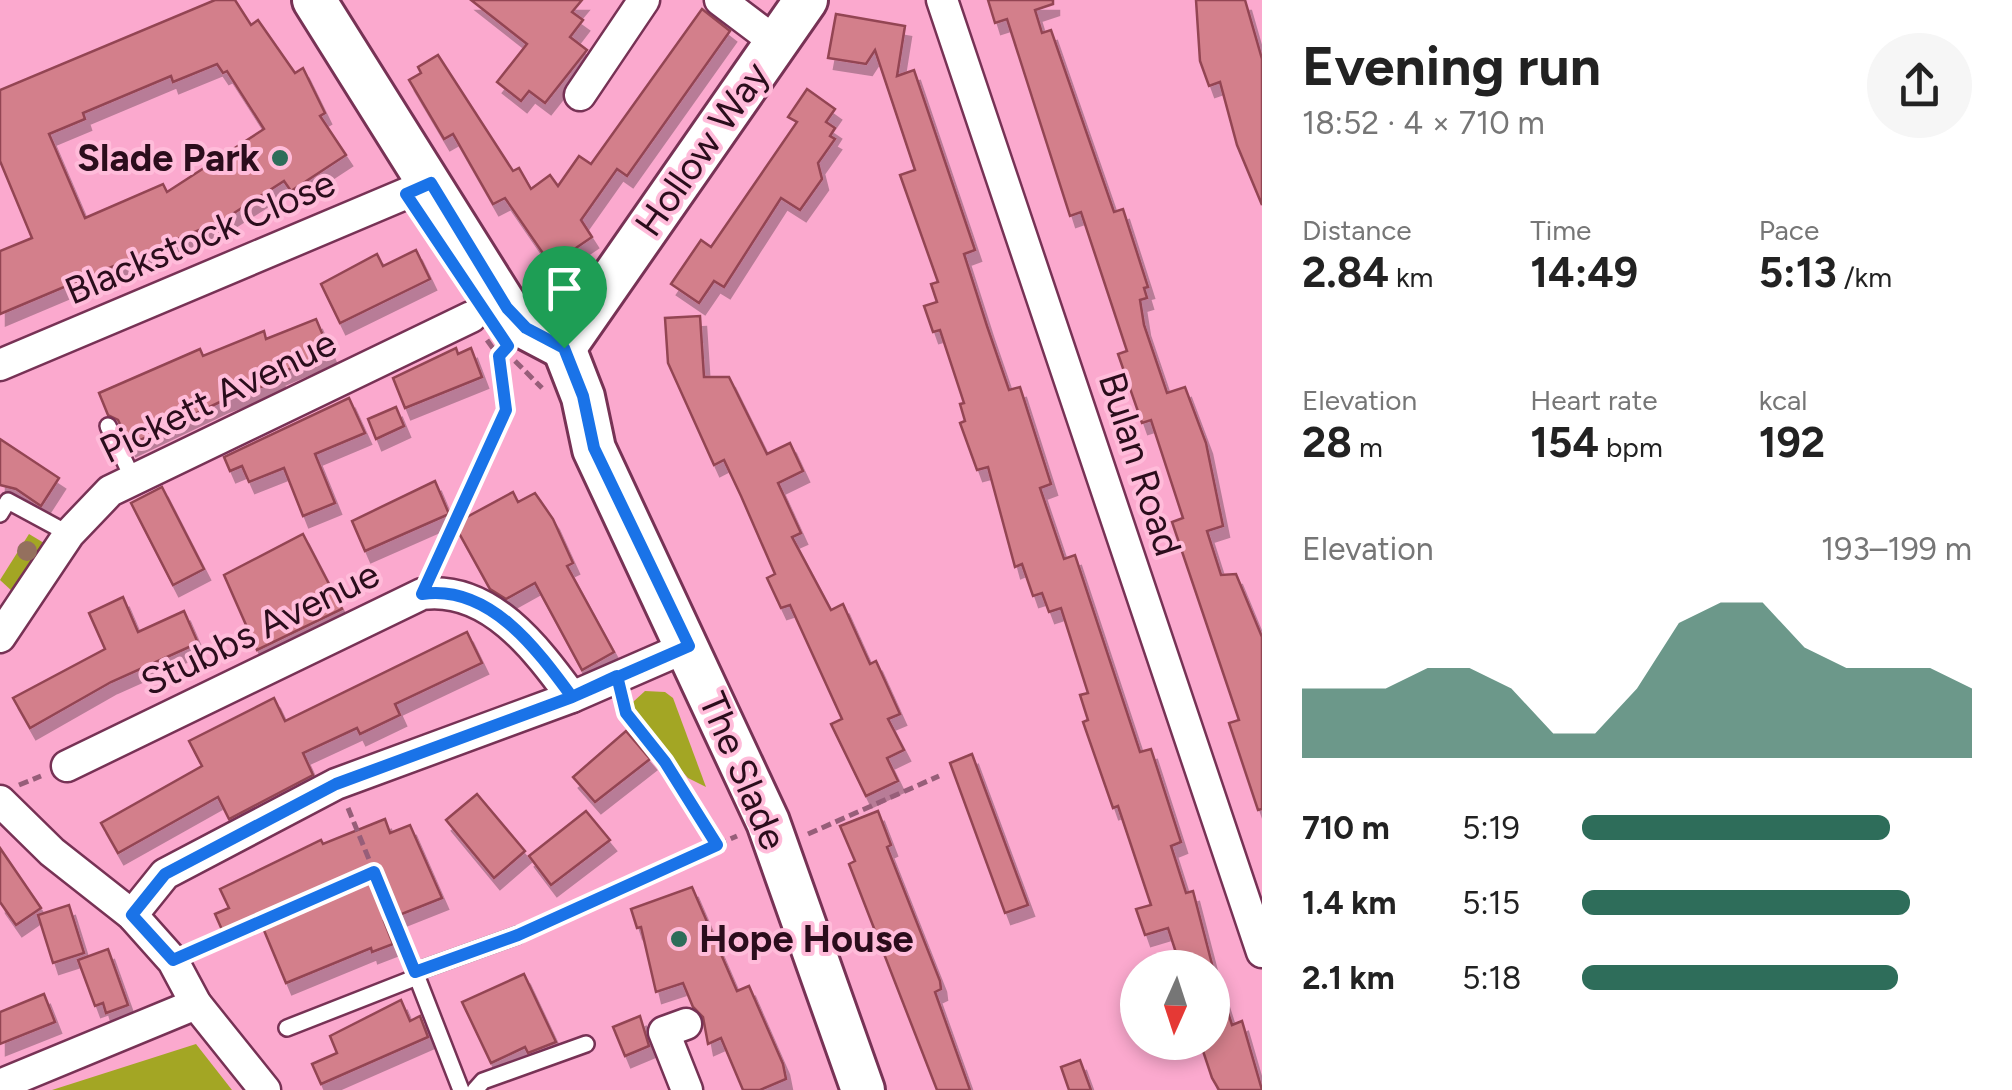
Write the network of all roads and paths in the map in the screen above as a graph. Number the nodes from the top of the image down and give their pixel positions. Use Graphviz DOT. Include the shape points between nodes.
graph roads {
  1 [pos="314,0"];
  2 [pos="644,0"];
  3 [pos="720,0"];
  4 [pos="806,0"];
  5 [pos="942,0"];
  6 [pos="777,42"];
  7 [pos="580,95"];
  8 [pos="431,183"];
  9 [pos="471,317"];
  10 [pos="564,348"];
  11 [pos="0,365"];
  12 [pos="544,390"];
  13 [pos="108,426"];
  14 [pos="133,478"];
  15 [pos="0,514"];
  16 [pos="69,534"];
  17 [pos="422,594"];
  18 [pos="0,637"];
  19 [pos="689,646"];
  20 [pos="617,676"];
  21 [pos="572,697"];
  22 [pos="68,766"];
  23 [pos="939,776"];
  24 [pos="336,784"];
  25 [pos="8,793"];
  26 [pos="778,849"];
  27 [pos="374,872"];
  28 [pos="1254,898"];
  29 [pos="132,915"];
  30 [pos="518,935"];
  31 [pos="1262,952"];
  32 [pos="173,960"];
  33 [pos="416,975"];
  34 [pos="196,1004"];
  35 [pos="686,1024"];
  36 [pos="287,1028"];
  37 [pos="586,1044"];
  38 [pos="0,1085"];
  39 [pos="265,1090"];
  40 [pos="461,1090"];
  41 [pos="476,1090"];
  42 [pos="687,1090"];
  43 [pos="863,1090"];
  1 -- 8 [label="main road"];
  2 -- 7 [label="street"];
  3 -- 6 [label="street"];
  4 -- 6 [label="main road, Hollow Way"];
  5 -- 28 [label="street, Bulan Road"];
  6 -- 10 [label="main road, Hollow Way"];
  8 -- 10 [label="main road" via="507,308 526,328"];
  8 -- 11 [label="street, Blackstock Close"];
  9 -- 14 [label="street, Pickett Avenue"];
  10 -- 19 [label="main road, The Slade" via="594,448"];
  12 -- 17 [label="path" via="518,367 508,346 499,356 506,410"];
  13 -- 14 [label="lane"];
  14 -- 16 [label="street, Pickett Avenue" via="94,504"];
  15 -- 16 [label="lane" via="8,502"];
  16 -- 18 [label="street, Pickett Avenue"];
  17 -- 21 [label="street, Stubbs Avenue" via="448,590 477,601 536,648"];
  17 -- 22 [label="street, Stubbs Avenue"];
  19 -- 20 [label="street"];
  19 -- 26 [label="main road, The Slade"];
  20 -- 21 [label="street"];
  20 -- 30 [label="path" via="626,713 717,845"];
  21 -- 24 [label="street"];
  22 -- 25 [label="path"];
  23 -- 26 [label="path"];
  24 -- 27 [label="path"];
  24 -- 29 [label="street" via="165,874"];
  25 -- 29 [label="street" via="52,852"];
  26 -- 43 [label="main road, The Slade"];
  27 -- 32 [label="path"];
  27 -- 33 [label="path"];
  28 -- 31 [label="street, Bulan Road"];
  29 -- 32 [label="street"];
  30 -- 33 [label="lane"];
  32 -- 34 [label="street"];
  33 -- 36 [label="lane"];
  33 -- 40 [label="lane"];
  34 -- 38 [label="street"];
  34 -- 39 [label="street"];
  35 -- 42 [label="street" via="664,1032"];
  37 -- 41 [label="lane" via="483,1081"];
}
